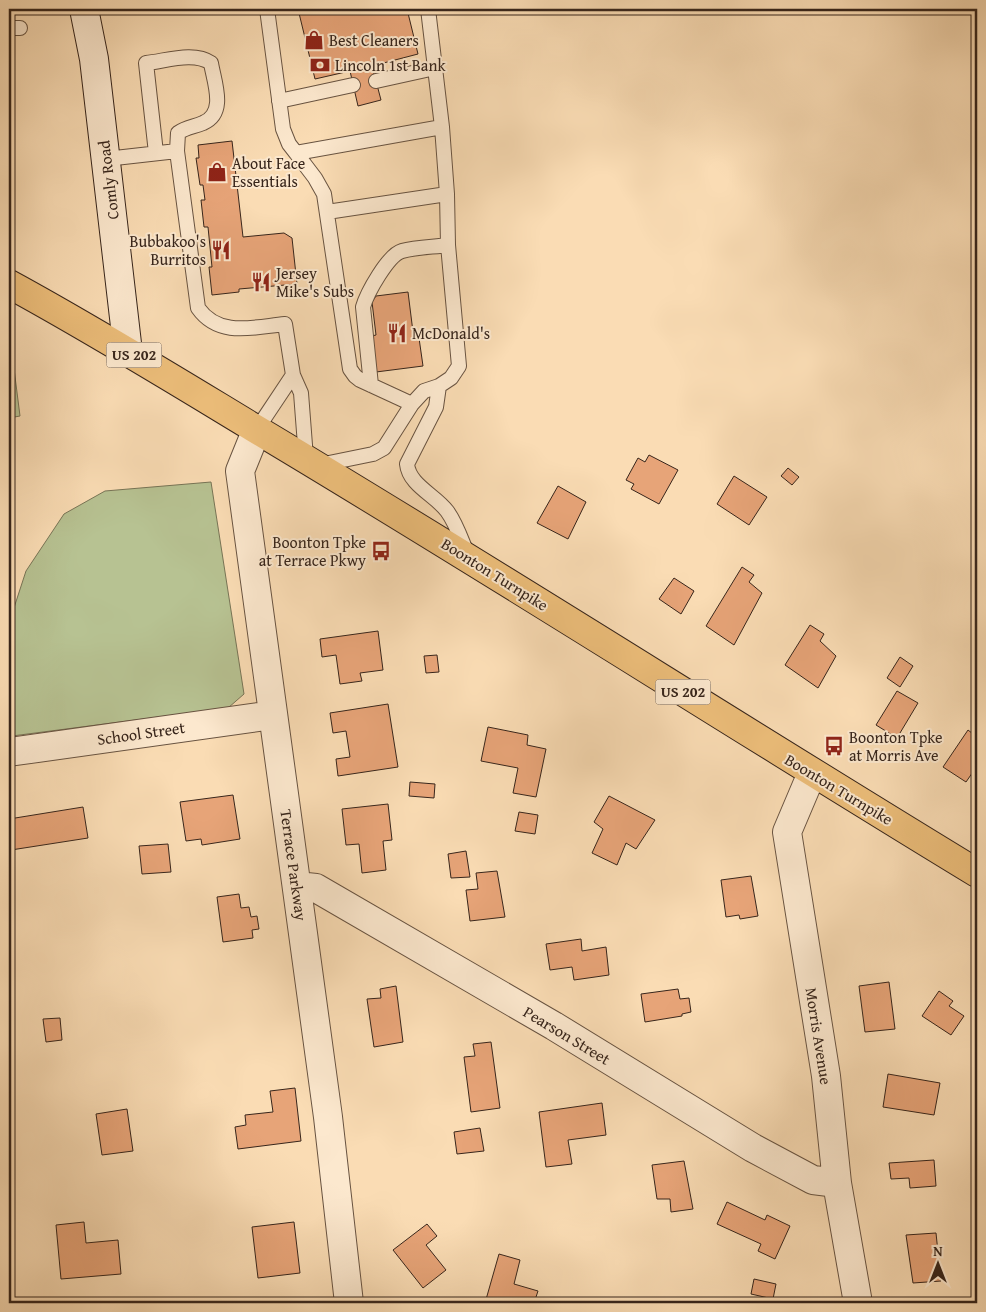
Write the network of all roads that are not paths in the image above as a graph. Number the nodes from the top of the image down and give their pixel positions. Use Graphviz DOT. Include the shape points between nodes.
graph roads {
  1 [pos="84,9"];
  2 [pos="266,9"];
  3 [pos="428,9"];
  4 [pos="436,68"];
  5 [pos="376,81"];
  6 [pos="353,85"];
  7 [pos="280,101"];
  8 [pos="442,127"];
  9 [pos="177,151"];
  10 [pos="156,153"];
  11 [pos="296,153"];
  12 [pos="106,159"];
  13 [pos="447,194"];
  14 [pos="327,212"];
  15 [pos="448,245"];
  16 [pos="9,284"];
  17 [pos="128,352"];
  18 [pos="293,375"];
  19 [pos="371,385"];
  20 [pos="439,386"];
  21 [pos="412,404"];
  22 [pos="257,429"];
  23 [pos="312,461"];
  24 [pos="468,556"];
  25 [pos="273,715"];
  26 [pos="9,752"];
  27 [pos="812,773"];
  28 [pos="977,873"];
  29 [pos="297,886"];
  30 [pos="837,1184"];
  31 [pos="349,1303"];
  32 [pos="858,1303"];
  1 -- 12 [label="street, Comly Road" via="94,59"];
  2 -- 7 [label="lane"];
  3 -- 4 [label="lane"];
  4 -- 5 [label="lane"];
  4 -- 8 [label="lane"];
  6 -- 7 [label="lane"];
  7 -- 11 [label="lane" via="283,129 288,144"];
  8 -- 11 [label="lane"];
  8 -- 13 [label="lane"];
  9 -- 10 [label="lane"];
  9 -- 10 [label="lane" via="178,133 185,127 208,121 215,115 218,105 212,63 204,58 146,63"];
  9 -- 18 [label="lane" via="198,308 204,317 225,327 238,329 285,324"];
  10 -- 12 [label="lane"];
  11 -- 14 [label="lane" via="324,194"];
  12 -- 17 [label="street, Comly Road"];
  13 -- 14 [label="lane"];
  13 -- 15 [label="lane"];
  14 -- 19 [label="lane" via="350,369 354,376"];
  15 -- 19 [label="lane" via="402,251 393,256 366,297 363,307"];
  15 -- 20 [label="lane" via="460,366"];
  16 -- 17 [label="main road, Boonton Turnpike / US 202"];
  17 -- 22 [label="main road, Boonton Turnpike / US 202"];
  18 -- 22 [label="lane"];
  18 -- 23 [label="lane" via="301,393"];
  19 -- 21 [label="lane"];
  20 -- 21 [label="lane" via="424,391"];
  20 -- 24 [label="lane" via="436,406 407,464 408,472 447,511"];
  21 -- 23 [label="lane" via="384,448 373,454"];
  22 -- 23 [label="main road, Boonton Turnpike / US 202"];
  22 -- 25 [label="street, Terrace Parkway" via="240,471"];
  23 -- 24 [label="main road, Boonton Turnpike / US 202"];
  24 -- 27 [label="main road, Boonton Turnpike / US 202"];
  25 -- 26 [label="street, School Street"];
  25 -- 29 [label="street, Terrace Parkway"];
  27 -- 28 [label="main road, Boonton Turnpike / US 202"];
  27 -- 30 [label="street, Morris Avenue" via="787,832 826,1076"];
  29 -- 30 [label="street, Pearson Street" via="316,888 554,1026 753,1148 813,1180"];
  29 -- 31 [label="street, Terrace Parkway"];
  30 -- 32 [label="street, Morris Avenue"];
}
